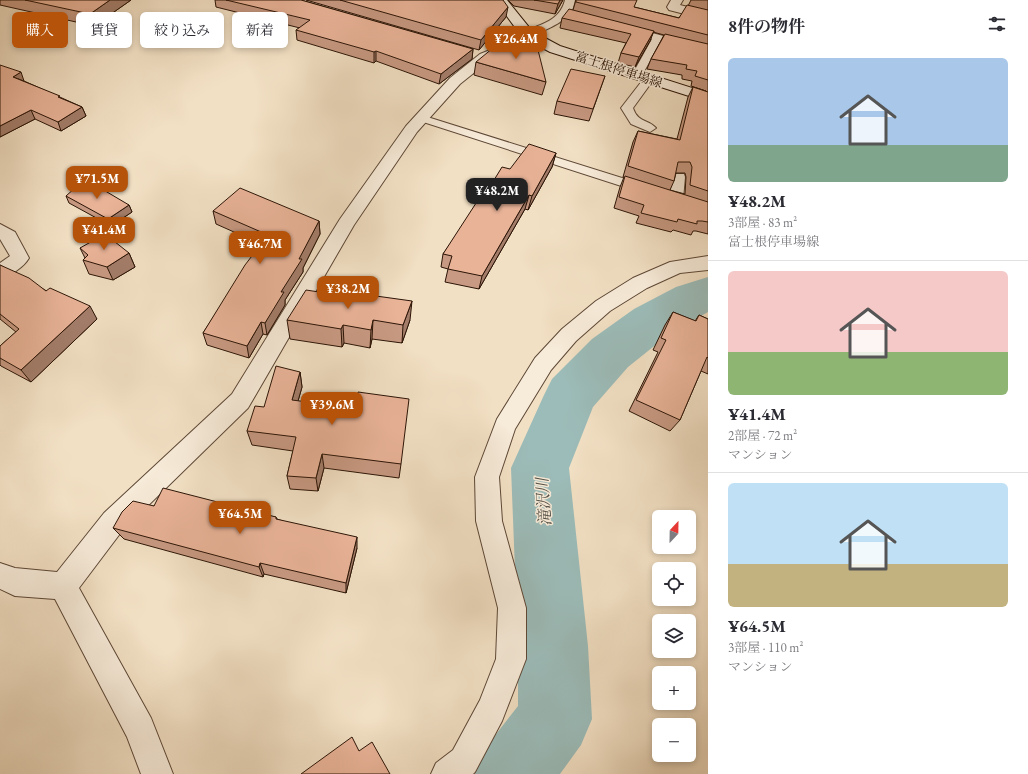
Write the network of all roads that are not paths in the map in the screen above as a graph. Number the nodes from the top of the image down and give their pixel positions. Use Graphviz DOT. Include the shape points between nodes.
graph roads {
  1 [pos="501,0"];
  2 [pos="570,0"];
  3 [pos="677,0"];
  4 [pos="564,14"];
  5 [pos="708,16"];
  6 [pos="579,18"];
  7 [pos="622,28"];
  8 [pos="529,35"];
  9 [pos="658,37"];
  10 [pos="708,51"];
  11 [pos="643,77"];
  12 [pos="708,98"];
  13 [pos="421,118"];
  14 [pos="650,128"];
  15 [pos="679,177"];
  16 [pos="676,199"];
  17 [pos="689,203"];
  18 [pos="0,230"];
  19 [pos="708,263"];
  20 [pos="0,272"];
  21 [pos="0,576"];
  22 [pos="63,586"];
  23 [pos="157,774"];
  24 [pos="447,774"];
  1 -- 8 [label="street, 富士根停車場線"];
  2 -- 4 [label="lane"];
  3 -- 5 [label="street" via="673,7"];
  4 -- 6 [label="lane"];
  4 -- 8 [label="lane"];
  7 -- 9 [label="lane"];
  8 -- 11 [label="street, 富士根停車場線" via="555,49"];
  8 -- 13 [label="street" via="478,54"];
  9 -- 10 [label="lane"];
  9 -- 11 [label="lane"];
  11 -- 12 [label="street, 富士根停車場線"];
  11 -- 14 [label="lane" via="626,108 637,124"];
  13 -- 16 [label="lane"];
  13 -- 22 [label="street" via="346,223 240,401 113,522"];
  15 -- 16 [label="lane"];
  16 -- 17 [label="lane"];
  18 -- 20 [label="street" via="9,236 20,258"];
  19 -- 24 [label="street" via="677,267 640,282 603,306 569,335 543,364 505,426 487,477 489,521 512,608 511,659 491,710 464,761"];
  21 -- 22 [label="street" via="15,582"];
  22 -- 23 [label="street" via="140,729"];
}
